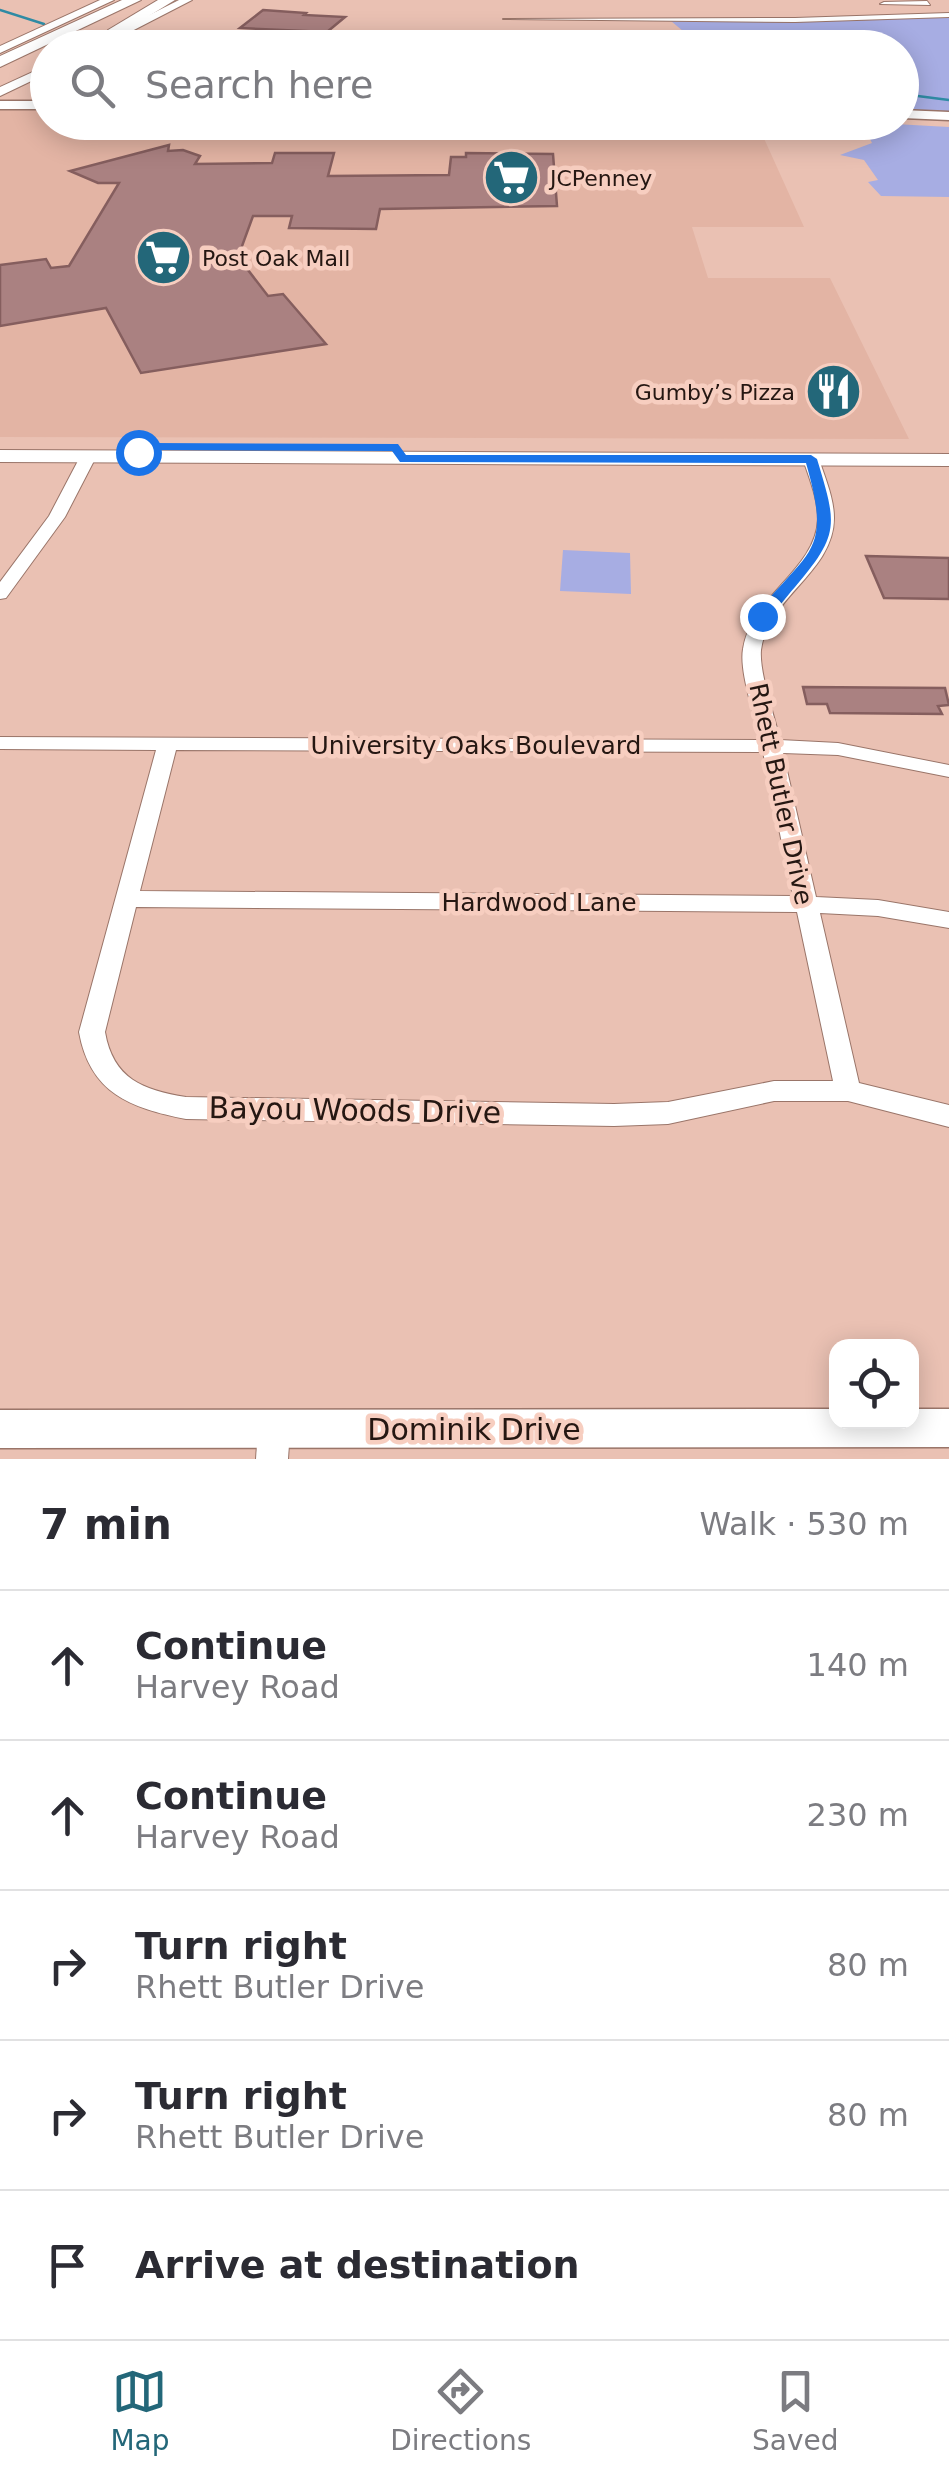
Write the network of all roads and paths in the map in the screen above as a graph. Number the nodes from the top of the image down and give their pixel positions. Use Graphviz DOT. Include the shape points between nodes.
graph roads {
  1 [pos="110,0"];
  2 [pos="134,0"];
  3 [pos="166,0"];
  4 [pos="187,0"];
  5 [pos="929,3"];
  6 [pos="884,4"];
  7 [pos="507,6"];
  8 [pos="732,8"];
  9 [pos="949,14"];
  10 [pos="738,20"];
  11 [pos="45,30"];
  12 [pos="69,30"];
  13 [pos="102,30"];
  14 [pos="117,30"];
  15 [pos="125,30"];
  16 [pos="30,37"];
  17 [pos="0,47"];
  18 [pos="30,48"];
  19 [pos="0,62"];
  20 [pos="30,64"];
  21 [pos="30,77"];
  22 [pos="0,78"];
  23 [pos="0,92"];
  24 [pos="0,105"];
  25 [pos="30,105"];
  26 [pos="919,115"];
  27 [pos="949,116"];
  28 [pos="0,446"];
  29 [pos="150,446"];
  30 [pos="689,448"];
  31 [pos="880,449"];
  32 [pos="949,449"];
  33 [pos="399,453"];
  34 [pos="0,456"];
  35 [pos="88,457"];
  36 [pos="611,458"];
  37 [pos="811,459"];
  38 [pos="949,460"];
  39 [pos="0,594"];
  40 [pos="0,744"];
  41 [pos="167,745"];
  42 [pos="770,746"];
  43 [pos="949,770"];
  44 [pos="128,900"];
  45 [pos="805,904"];
  46 [pos="949,920"];
  47 [pos="848,1091"];
  48 [pos="949,1116"];
  49 [pos="0,1428"];
  50 [pos="949,1428"];
  51 [pos="273,1444"];
  1 -- 11 [label="main road"];
  2 -- 12 [label="highway"];
  3 -- 13 [label="highway"];
  3 -- 14 [label="highway"];
  4 -- 15 [label="main road"];
  5 -- 6 [label="street"];
  7 -- 10 [label="street" via="508,24"];
  8 -- 10 [label="street"];
  9 -- 10 [label="street"];
  16 -- 17 [label="main road"];
  18 -- 19 [label="highway"];
  20 -- 22 [label="highway"];
  21 -- 23 [label="main road"];
  24 -- 25 [label="street"];
  26 -- 27 [label="street"];
  28 -- 29 [label="main road"];
  29 -- 33 [label="main road"];
  29 -- 35 [label="main road"];
  30 -- 31 [label="main road"];
  30 -- 33 [label="main road"];
  30 -- 36 [label="main road" via="682,454"];
  31 -- 32 [label="main road"];
  31 -- 37 [label="main road"];
  33 -- 35 [label="main road"];
  33 -- 36 [label="main road"];
  34 -- 35 [label="main road"];
  35 -- 39 [label="street" via="56,517"];
  36 -- 37 [label="main road"];
  37 -- 38 [label="main road"];
  37 -- 42 [label="street, Rhett Butler Drive" via="825,507 824,535 818,551 769,605 752,648"];
  40 -- 41 [label="street, University Oaks Boulevard"];
  41 -- 42 [label="street, University Oaks Boulevard"];
  41 -- 44 [label="street, Bayou Woods Drive"];
  42 -- 43 [label="street, University Oaks Boulevard" via="838,749"];
  42 -- 45 [label="street, Rhett Butler Drive"];
  44 -- 45 [label="street, Hardwood Lane"];
  44 -- 47 [label="street, Bayou Woods Drive" via="92,1032 94,1050 127,1093 152,1103 632,1114 668,1113 774,1090"];
  45 -- 46 [label="street, Hardwood Lane"];
  45 -- 47 [label="street, Rhett Butler Drive"];
  47 -- 48 [label="street, Bayou Woods Drive"];
  49 -- 51 [label="street, Dominik Drive"];
  50 -- 51 [label="street, Dominik Drive"];
}
